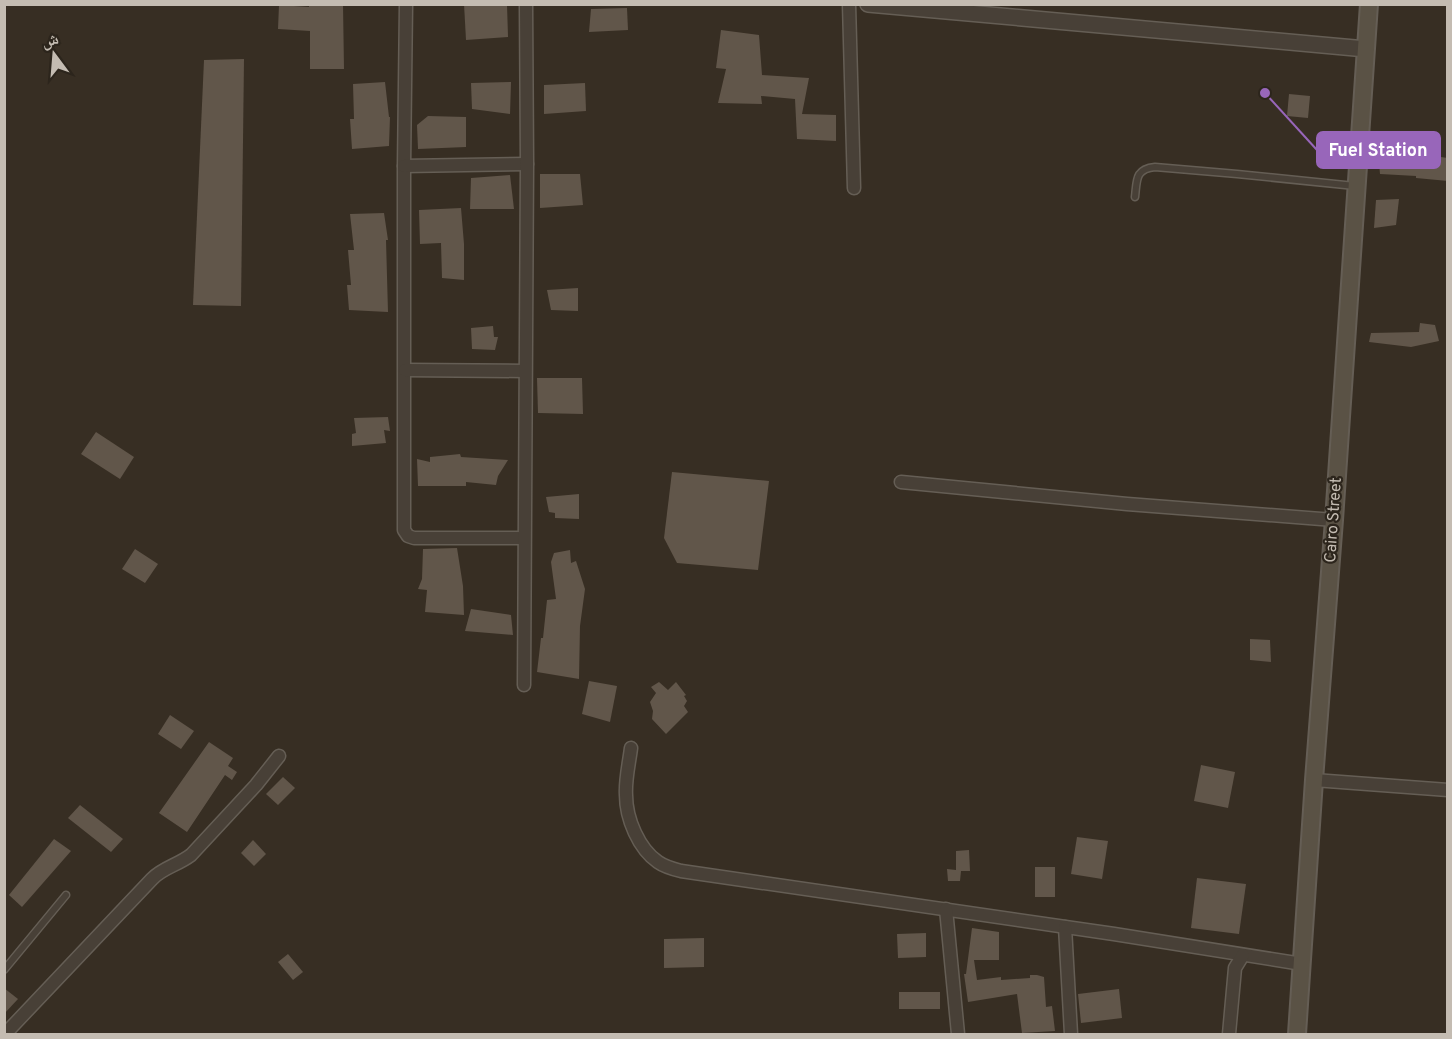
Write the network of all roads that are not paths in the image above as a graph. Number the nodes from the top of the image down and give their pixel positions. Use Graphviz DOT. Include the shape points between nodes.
graph roads {
  1 [pos="406,4"];
  2 [pos="526,4"];
  3 [pos="849,4"];
  4 [pos="868,4"];
  5 [pos="1369,4"];
  6 [pos="1366,49"];
  7 [pos="527,164"];
  8 [pos="404,166"];
  9 [pos="1358,186"];
  10 [pos="854,188"];
  11 [pos="1135,197"];
  12 [pos="405,370"];
  13 [pos="525,371"];
  14 [pos="901,482"];
  15 [pos="1335,520"];
  16 [pos="524,538"];
  17 [pos="524,685"];
  18 [pos="631,748"];
  19 [pos="279,756"];
  20 [pos="1314,780"];
  21 [pos="1448,790"];
  22 [pos="66,895"];
  23 [pos="946,909"];
  24 [pos="1065,927"];
  25 [pos="1243,955"];
  26 [pos="1302,964"];
  27 [pos="4,970"];
  28 [pos="5,1035"];
  29 [pos="958,1035"];
  30 [pos="1071,1035"];
  31 [pos="1229,1035"];
  32 [pos="1297,1035"];
  1 -- 8 [label="street"];
  2 -- 7 [label="street"];
  3 -- 10 [label="street"];
  4 -- 6 [label="street"];
  5 -- 6 [label="main road, Cairo Street"];
  6 -- 9 [label="main road, Cairo Street"];
  7 -- 8 [label="street"];
  7 -- 13 [label="street"];
  8 -- 12 [label="street"];
  9 -- 11 [label="lane" via="1155,167 1139,173"];
  9 -- 15 [label="main road, Cairo Street"];
  12 -- 13 [label="street"];
  12 -- 16 [label="street" via="405,534 414,538"];
  13 -- 16 [label="street"];
  14 -- 15 [label="street"];
  15 -- 20 [label="main road, Cairo Street"];
  16 -- 17 [label="street"];
  18 -- 23 [label="street" via="626,796 629,816 641,843 662,865 681,871"];
  19 -- 28 [label="street" via="191,855 152,879"];
  20 -- 21 [label="street"];
  20 -- 26 [label="main road, Cairo Street"];
  22 -- 27 [label="lane"];
  23 -- 24 [label="street"];
  23 -- 29 [label="street"];
  24 -- 25 [label="street"];
  24 -- 30 [label="street"];
  25 -- 26 [label="street"];
  25 -- 31 [label="street" via="1233,975"];
  26 -- 32 [label="main road, Cairo Street"];
}
